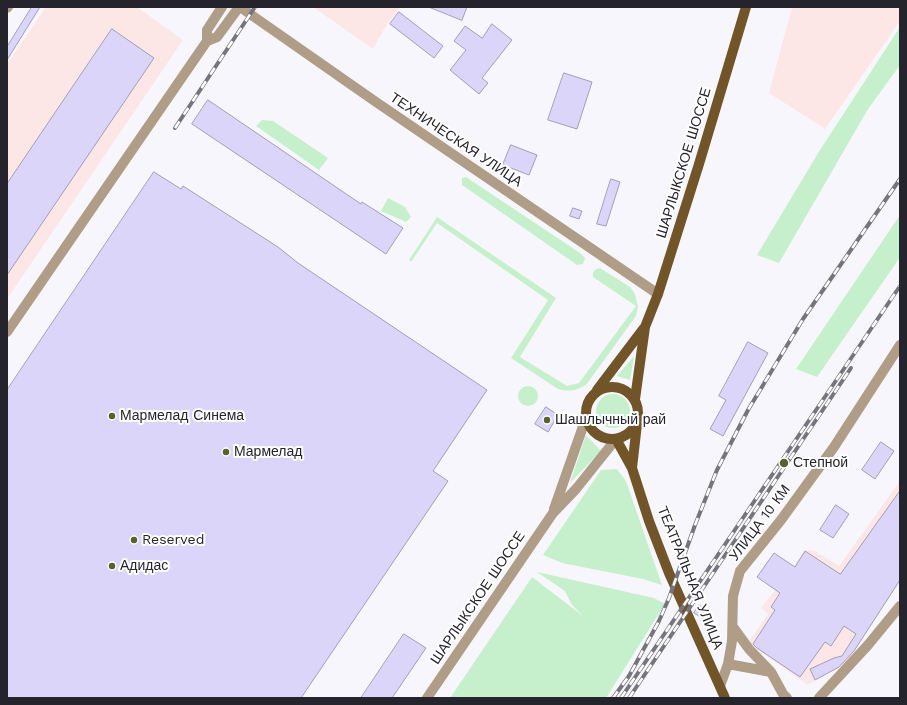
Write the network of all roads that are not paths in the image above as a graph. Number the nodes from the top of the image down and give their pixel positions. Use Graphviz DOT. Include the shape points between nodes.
graph roads {
  1 [pos="222,7"];
  2 [pos="240,7"];
  3 [pos="746,7"];
  4 [pos="208,41"];
  5 [pos="658,294"];
  6 [pos="645,327"];
  7 [pos="7,332"];
  8 [pos="900,345"];
  9 [pos="596,392"];
  10 [pos="635,399"];
  11 [pos="586,418"];
  12 [pos="637,422"];
  13 [pos="616,439"];
  14 [pos="632,468"];
  15 [pos="553,513"];
  16 [pos="900,606"];
  17 [pos="733,627"];
  18 [pos="728,664"];
  19 [pos="771,672"];
  20 [pos="720,686"];
  21 [pos="427,698"];
  22 [pos="725,698"];
  23 [pos="787,698"];
  24 [pos="819,698"];
  1 -- 4 [label="street" via="207,30"];
  2 -- 4 [label="street" via="217,37"];
  2 -- 5 [label="street, ТЕХНИЧЕСКАЯ УЛИЦА"];
  3 -- 5 [label="main road, ШАРЛЫКСКОЕ ШОССЕ"];
  4 -- 7 [label="street"];
  5 -- 6 [label="main road, ШАРЛЫКСКОЕ ШОССЕ"];
  6 -- 9 [label="main road, ШАРЛЫКСКОЕ ШОССЕ"];
  6 -- 10 [label="main road, ШАРЛЫКСКОЕ ШОССЕ"];
  8 -- 17 [label="street, УЛИЦА 10 КМ" via="834,447 740,571 733,596"];
  9 -- 10 [label="main road" via="610,386 619,387"];
  9 -- 11 [label="main road" via="588,403"];
  10 -- 12 [label="main road" via="638,410"];
  11 -- 13 [label="main road" via="597,434"];
  11 -- 15 [label="street, ШАРЛЫКСКОЕ ШОССЕ"];
  12 -- 13 [label="main road" via="629,433"];
  12 -- 14 [label="main road, ТЕАТРАЛЬНАЯ УЛИЦА"];
  13 -- 14 [label="main road, ТЕАТРАЛЬНАЯ УЛИЦА"];
  13 -- 15 [label="street, ШАРЛЫКСКОЕ ШОССЕ"];
  14 -- 20 [label="main road, ТЕАТРАЛЬНАЯ УЛИЦА" via="669,573"];
  15 -- 21 [label="street, ШАРЛЫКСКОЕ ШОССЕ"];
  16 -- 24 [label="street" via="868,646"];
  17 -- 18 [label="street, УЛИЦА 10 КМ"];
  17 -- 19 [label="street"];
  18 -- 19 [label="street"];
  18 -- 20 [label="street, УЛИЦА 10 КМ"];
  19 -- 23 [label="street"];
  20 -- 22 [label="main road, ТЕАТРАЛЬНАЯ УЛИЦА"];
}
